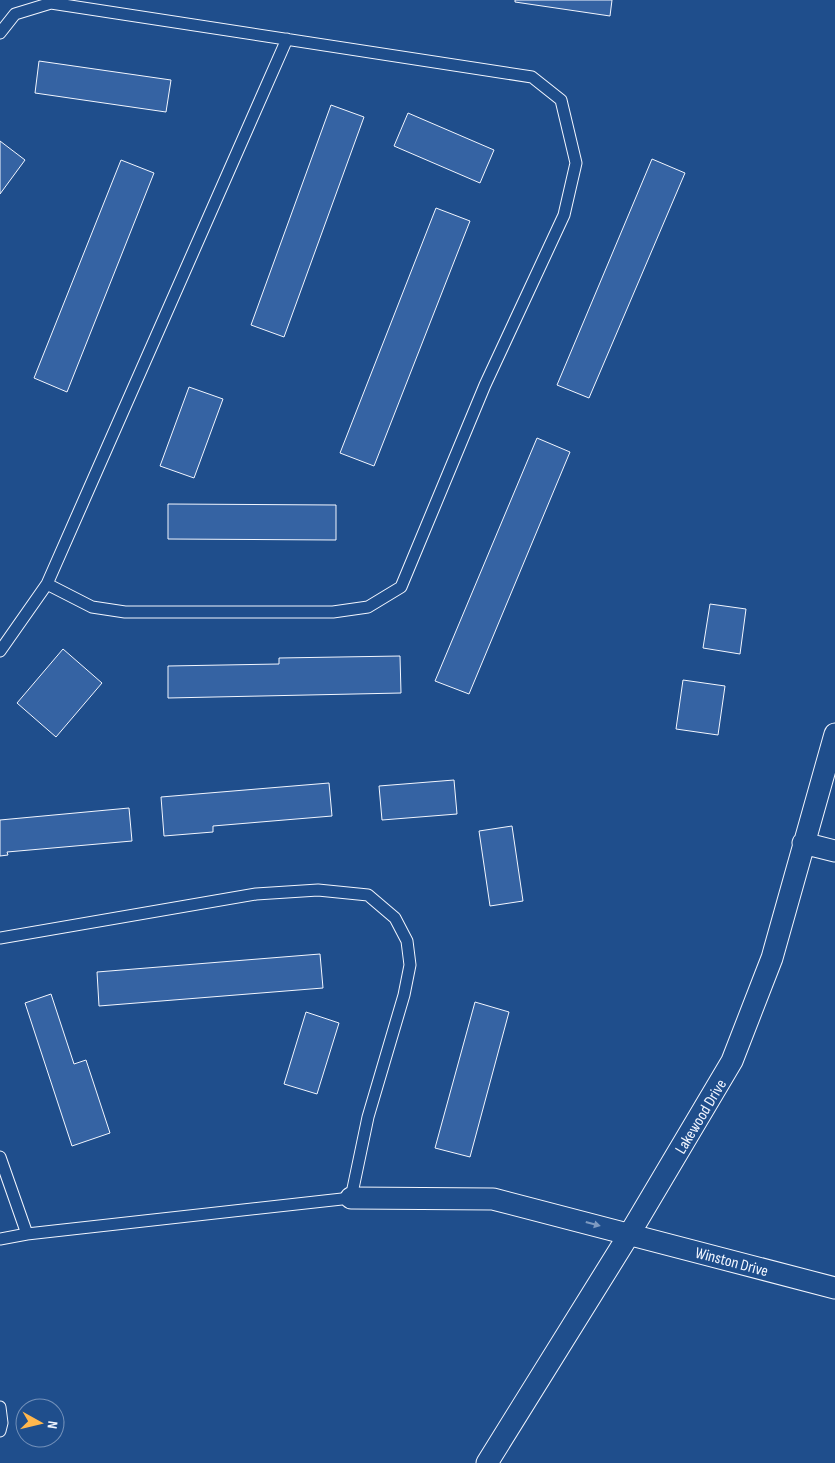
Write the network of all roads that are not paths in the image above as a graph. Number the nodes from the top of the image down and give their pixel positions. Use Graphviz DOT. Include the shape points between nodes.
graph roads {
  1 [pos="0,33"];
  2 [pos="287,39"];
  3 [pos="47,584"];
  4 [pos="0,651"];
  5 [pos="835,734"];
  6 [pos="803,843"];
  7 [pos="835,851"];
  8 [pos="0,938"];
  9 [pos="0,1157"];
  10 [pos="351,1198"];
  11 [pos="630,1233"];
  12 [pos="27,1234"];
  13 [pos="0,1240"];
  14 [pos="835,1288"];
  15 [pos="0,1407"];
  16 [pos="0,1431"];
  17 [pos="487,1463"];
  1 -- 2 [label="lane" via="15,14 51,3"];
  2 -- 3 [label="lane"];
  2 -- 3 [label="lane" via="532,77 561,100 576,163 564,215 485,385 401,587 368,607 333,612 125,612 92,607"];
  3 -- 4 [label="lane"];
  5 -- 6 [label="street, Lakewood Drive"];
  6 -- 7 [label="street"];
  6 -- 11 [label="street, Lakewood Drive" via="772,958 732,1061"];
  8 -- 10 [label="lane" via="256,894 318,890 368,895 395,918 406,941 410,965 368,1117"];
  9 -- 12 [label="lane"];
  10 -- 11 [label="street, Winston Drive, one-way" via="492,1200"];
  10 -- 12 [label="lane"];
  11 -- 14 [label="street, Winston Drive"];
  11 -- 17 [label="street, Lakewood Drive"];
  12 -- 13 [label="lane"];
  15 -- 16 [label="lane"];
}
